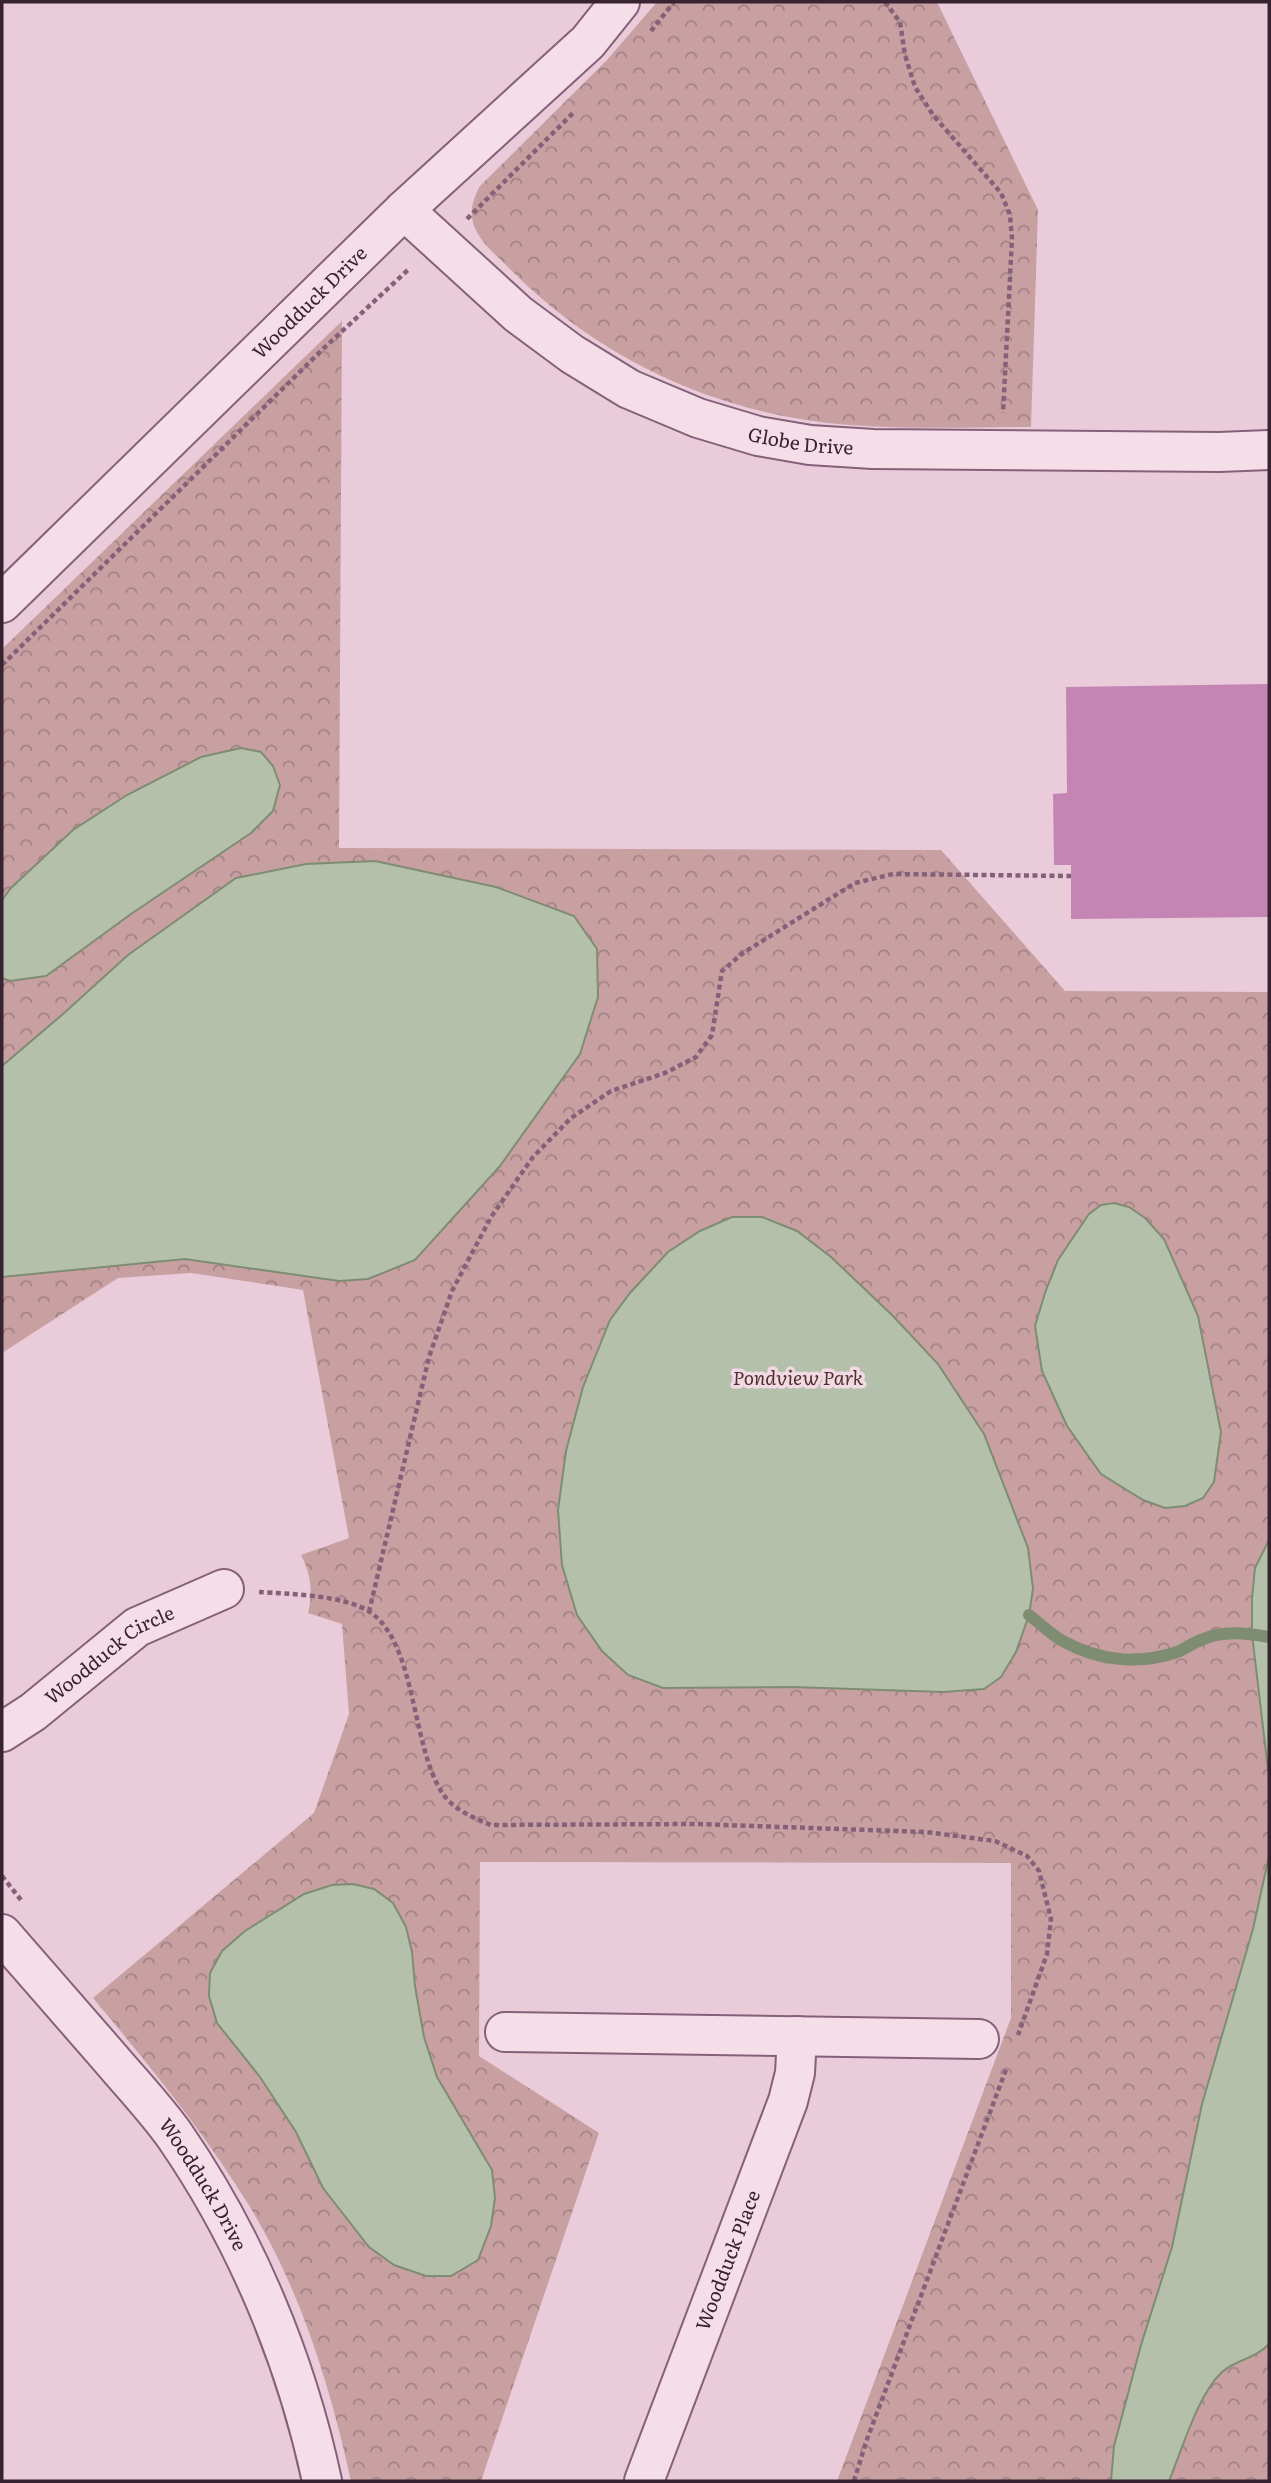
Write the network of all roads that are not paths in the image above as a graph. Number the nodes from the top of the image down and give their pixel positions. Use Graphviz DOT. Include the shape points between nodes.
graph roads {
  1 [pos="620,2"];
  2 [pos="404,210"];
  3 [pos="1269,450"];
  4 [pos="2,603"];
  5 [pos="224,1589"];
  6 [pos="2,1732"];
  7 [pos="2,1934"];
  8 [pos="505,2032"];
  9 [pos="797,2036"];
  10 [pos="998,2040"];
  11 [pos="322,2481"];
  12 [pos="644,2481"];
  1 -- 2 [label="street, Woodduck Drive" via="588,42"];
  2 -- 3 [label="street, Globe Drive" via="517,314 572,355 629,389 698,418 758,436 873,449"];
  2 -- 4 [label="street, Woodduck Drive"];
  5 -- 6 [label="street, Woodduck Circle" via="136,1627"];
  7 -- 11 [label="street, Woodduck Drive" via="174,2135 222,2211 290,2365"];
  8 -- 9 [label="street"];
  9 -- 10 [label="street"];
  9 -- 12 [label="street, Woodduck Place" via="793,2086"];
}
